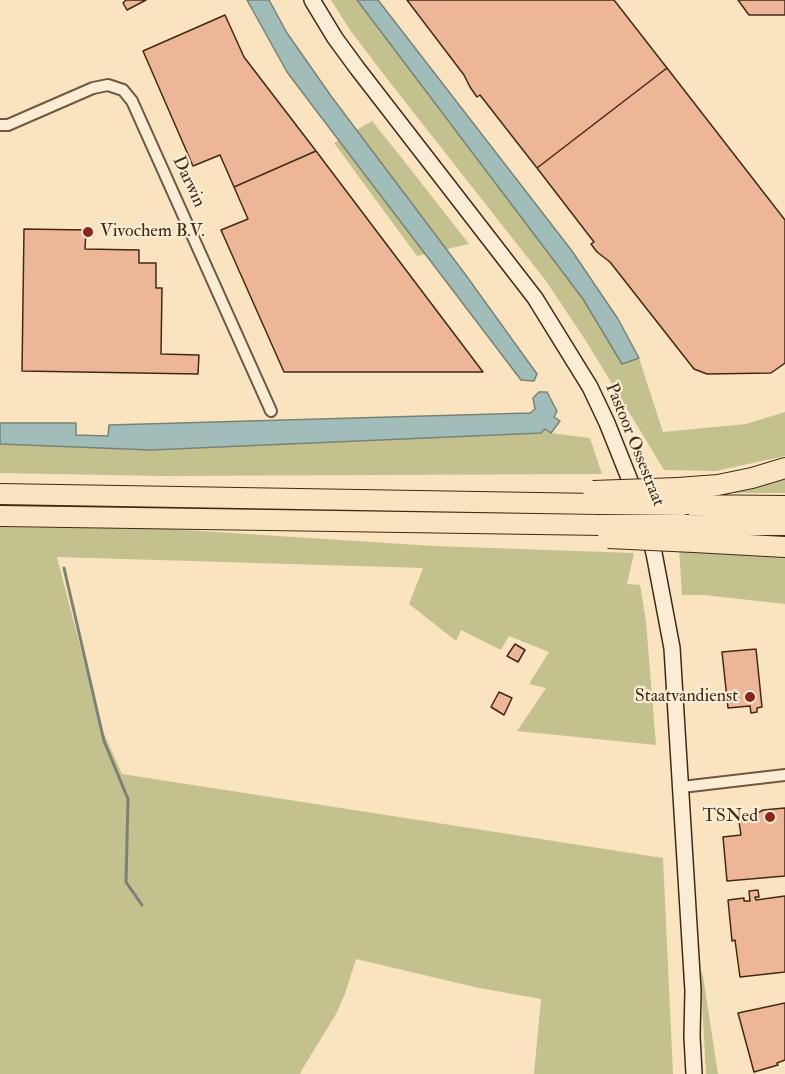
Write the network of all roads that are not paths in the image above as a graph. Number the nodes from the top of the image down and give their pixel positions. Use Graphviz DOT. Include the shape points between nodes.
graph roads {
  1 [pos="312,0"];
  2 [pos="0,125"];
  3 [pos="271,411"];
  4 [pos="785,468"];
  5 [pos="0,494"];
  6 [pos="680,497"];
  7 [pos="785,506"];
  8 [pos="0,516"];
  9 [pos="785,525"];
  10 [pos="692,534"];
  11 [pos="785,547"];
  12 [pos="785,775"];
  13 [pos="682,787"];
  14 [pos="693,991"];
  15 [pos="694,1074"];
  16 [pos="704,1074"];
  1 -- 13 [label="main road, Pastoor Ossestraat" via="335,38 535,298 590,387 628,472 647,528 668,619"];
  2 -- 3 [label="street, Darwin" via="9,125 93,88 108,85 123,90 137,111"];
  4 -- 6 [label="highway"];
  5 -- 6 [label="highway, bridge" via="458,502"];
  6 -- 7 [label="highway"];
  8 -- 10 [label="highway, bridge" via="578,525 606,532"];
  9 -- 10 [label="highway"];
  10 -- 11 [label="highway"];
  12 -- 13 [label="street"];
  13 -- 14 [label="main road, Pastoor Ossestraat"];
  14 -- 15 [label="main road, Pastoor Ossestraat"];
  14 -- 16 [label="main road, Pastoor Ossestraat"];
}
